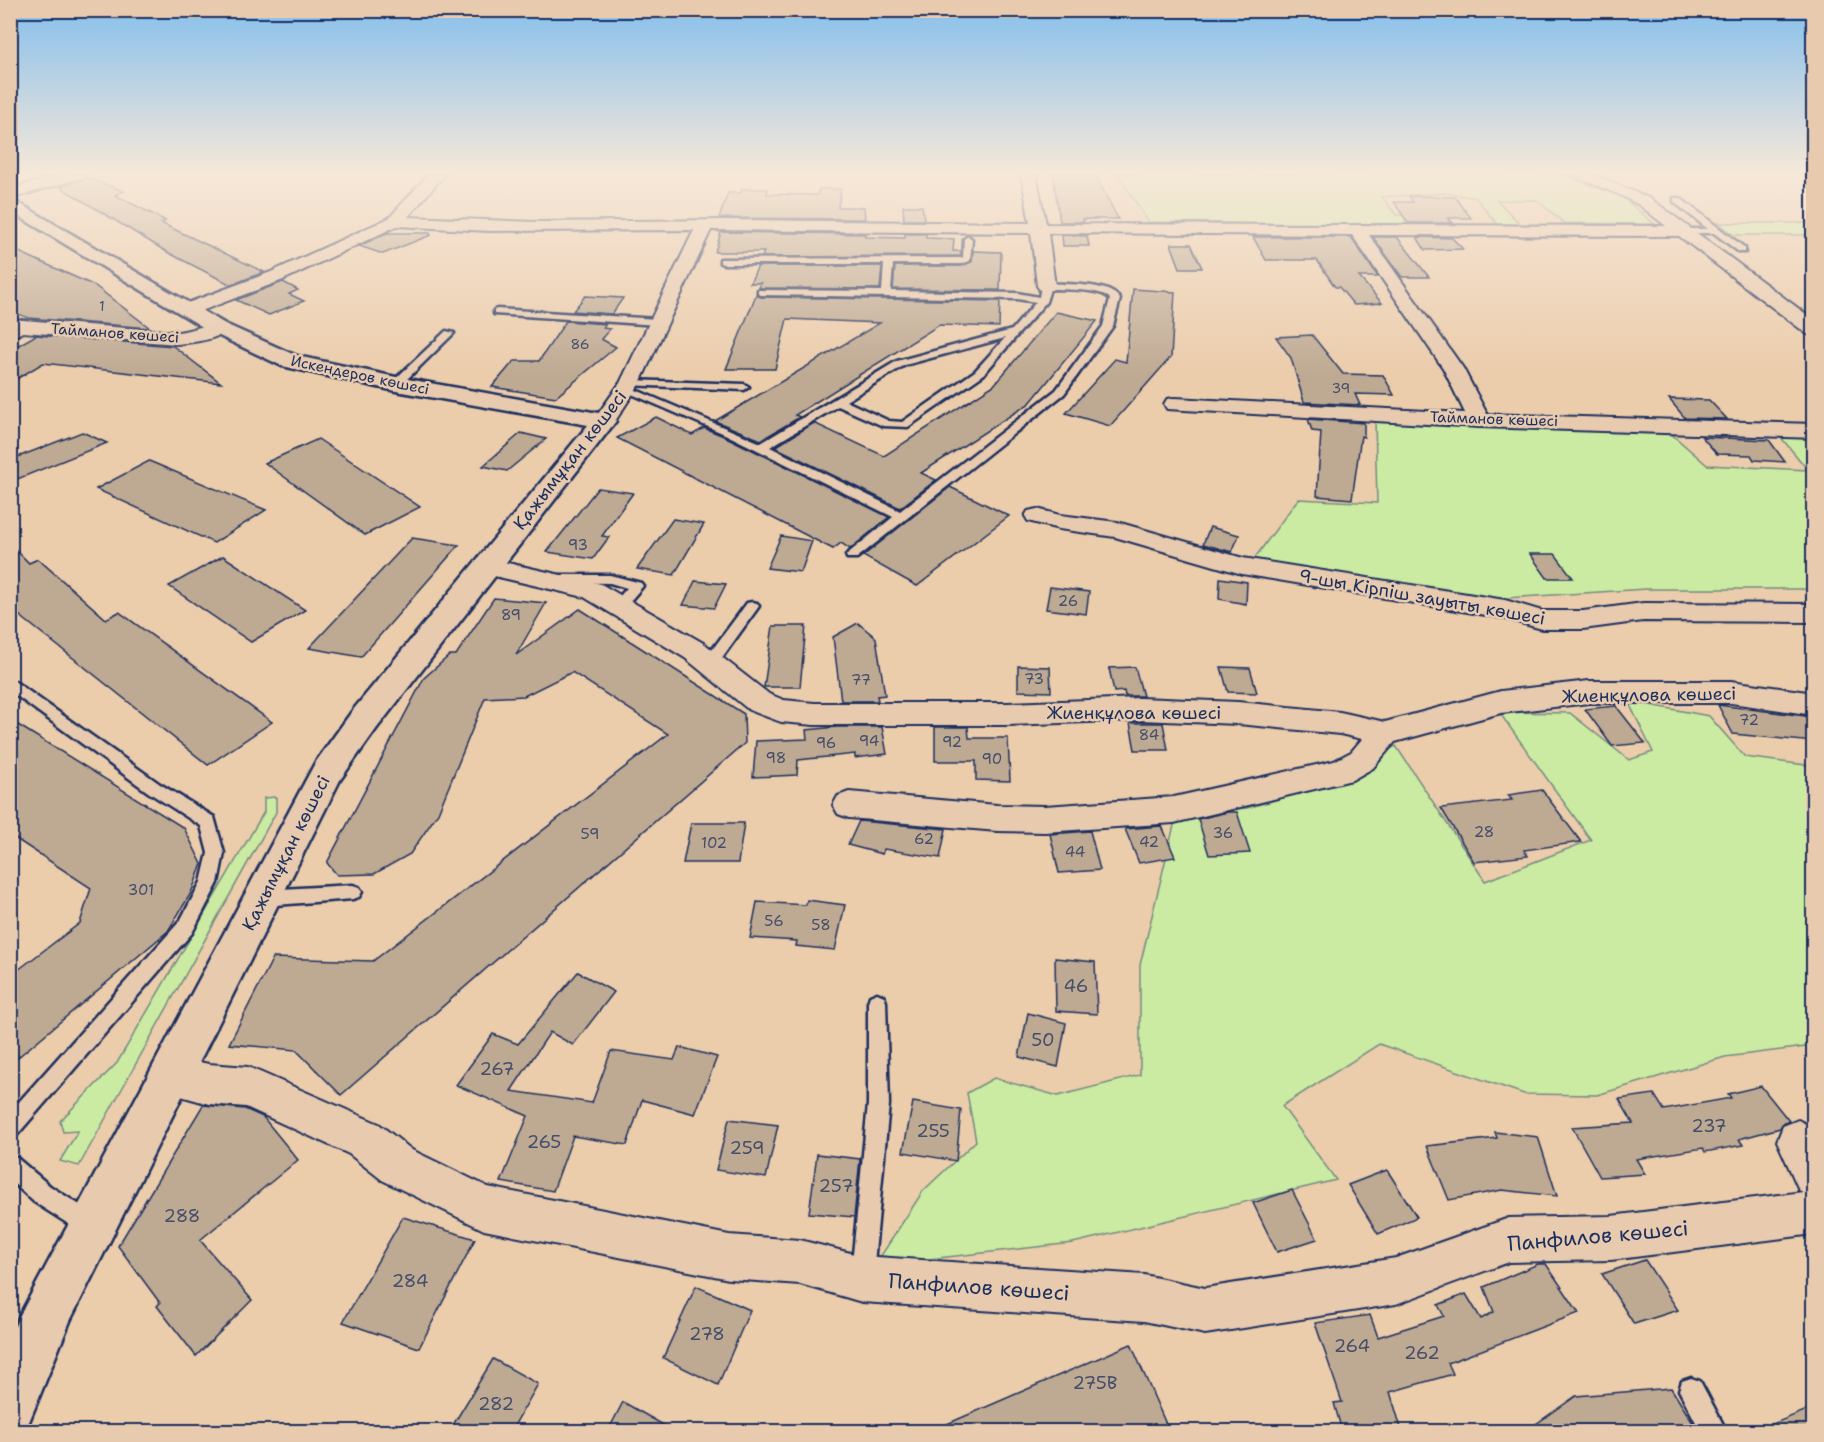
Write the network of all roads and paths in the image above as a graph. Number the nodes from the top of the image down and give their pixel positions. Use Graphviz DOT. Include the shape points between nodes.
graph roads {
  1 [pos="75,241"];
  2 [pos="353,241"];
  3 [pos="697,241"];
  4 [pos="968,241"];
  5 [pos="1040,241"];
  6 [pos="1364,241"];
  7 [pos="1697,241"];
  8 [pos="1730,241"];
  9 [pos="1742,250"];
  10 [pos="889,260"];
  11 [pos="723,261"];
  12 [pos="761,292"];
  13 [pos="1045,293"];
  14 [pos="886,294"];
  15 [pos="189,309"];
  16 [pos="496,312"];
  17 [pos="658,322"];
  18 [pos="218,328"];
  19 [pos="16,329"];
  20 [pos="1814,330"];
  21 [pos="1015,332"];
  22 [pos="449,333"];
  23 [pos="396,384"];
  24 [pos="628,386"];
  25 [pos="744,387"];
  26 [pos="837,402"];
  27 [pos="1175,404"];
  28 [pos="1479,420"];
  29 [pos="604,421"];
  30 [pos="1814,431"];
  31 [pos="762,447"];
  32 [pos="901,516"];
  33 [pos="1037,516"];
  34 [pos="852,555"];
  35 [pos="486,566"];
  36 [pos="752,606"];
  37 [pos="1814,613"];
  38 [pos="711,662"];
  39 [pos="10,682"];
  40 [pos="1814,704"];
  41 [pos="1385,733"];
  42 [pos="849,805"];
  43 [pos="353,892"];
  44 [pos="263,898"];
  45 [pos="877,1002"];
  46 [pos="170,1075"];
  47 [pos="10,1128"];
  48 [pos="10,1165"];
  49 [pos="1814,1212"];
  50 [pos="92,1226"];
  51 [pos="862,1279"];
  52 [pos="1691,1390"];
  53 [pos="10,1402"];
  54 [pos="1715,1431"];
  1 -- 15 [label="street, Искендеров көшесі"];
  2 -- 15 [label="street" via="277,276"];
  3 -- 17 [label="street, Қажымұқан көшесі"];
  4 -- 10 [label="lane" via="967,259"];
  5 -- 13 [label="street"];
  6 -- 28 [label="street" via="1454,368"];
  7 -- 20 [label="street"];
  8 -- 9 [label="lane"];
  10 -- 11 [label="lane"];
  10 -- 14 [label="lane"];
  12 -- 14 [label="lane"];
  13 -- 14 [label="lane"];
  13 -- 21 [label="lane"];
  13 -- 32 [label="lane" via="1102,290 1112,294 1115,299 1108,326 1060,392"];
  15 -- 18 [label="street, Искендеров көшесі"];
  16 -- 17 [label="lane"];
  17 -- 24 [label="street, Қажымұқан көшесі"];
  18 -- 19 [label="street, Тайманов көшесі" via="177,338"];
  18 -- 23 [label="street, Искендеров көшесі" via="290,361"];
  21 -- 26 [label="lane" via="901,363"];
  21 -- 26 [label="lane" via="979,373 904,425 887,424"];
  22 -- 23 [label="lane"];
  23 -- 29 [label="street, Искендеров көшесі"];
  24 -- 25 [label="lane"];
  24 -- 29 [label="street, Қажымұқан көшесі"];
  24 -- 31 [label="lane"];
  26 -- 31 [label="lane"];
  27 -- 28 [label="street, Тайманов көшесі"];
  28 -- 30 [label="street, Тайманов көшесі"];
  29 -- 35 [label="street, Қажымұқан көшесі"];
  31 -- 32 [label="lane"];
  32 -- 34 [label="lane"];
  33 -- 37 [label="street, 9-шы Кірпіш зауыты көшесі" via="1118,530 1242,566 1505,609 1542,620 1583,620 1643,612"];
  35 -- 38 [label="street, Жиенқұлова көшесі" via="592,590"];
  35 -- 44 [label="street, Қажымұқан көшесі" via="327,772"];
  36 -- 38 [label="lane"];
  38 -- 41 [label="street, Жиенқұлова көшесі" via="759,702 781,711 1008,714 1140,709 1238,713 1340,723"];
  39 -- 47 [label="lane" via="154,788 208,822 216,853 209,883 186,927"];
  40 -- 41 [label="street, Жиенқұлова көшесі" via="1731,692 1589,692 1501,702"];
  41 -- 42 [label="street" via="1362,760 1341,771 1174,810 1045,819"];
  43 -- 44 [label="lane"];
  44 -- 46 [label="street, Қажымұқан көшесі"];
  45 -- 51 [label="lane" via="877,1137"];
  46 -- 50 [label="street, Қажымұқан көшесі"];
  46 -- 51 [label="street, Панфилов көшесі" via="248,1087 364,1139 397,1165 484,1208 729,1257 800,1262"];
  48 -- 50 [label="lane" via="42,1194"];
  49 -- 51 [label="street, Панфилов көшесі" via="1611,1238 1509,1240 1396,1281 1205,1311 1144,1298"];
  50 -- 53 [label="street, Қажымұқан көшесі" via="38,1333"];
  52 -- 54 [label="lane"];
}
